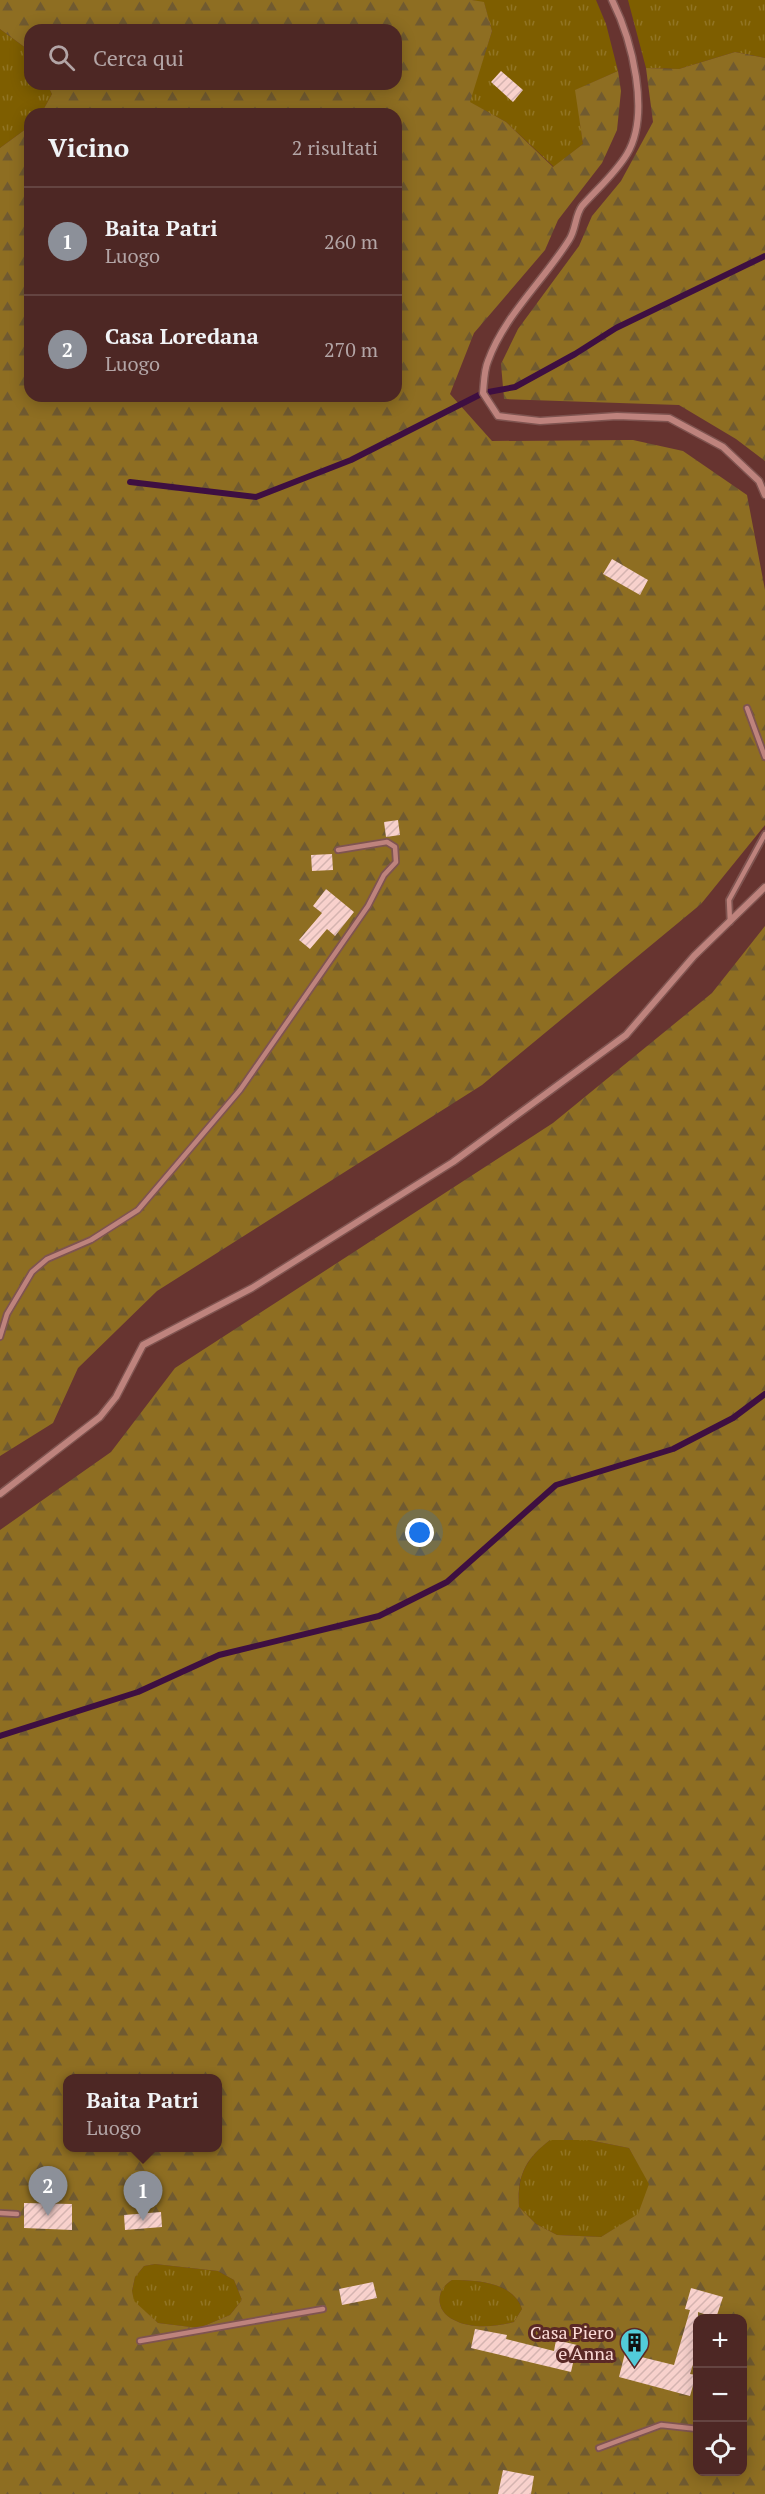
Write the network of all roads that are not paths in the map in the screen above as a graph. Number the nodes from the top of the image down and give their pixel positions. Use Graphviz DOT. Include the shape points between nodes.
graph roads {
  1 [pos="612,0"];
  2 [pos="765,495"];
  3 [pos="747,708"];
  4 [pos="765,757"];
  5 [pos="765,834"];
  6 [pos="338,850"];
  7 [pos="765,886"];
  8 [pos="730,922"];
  9 [pos="0,1337"];
  10 [pos="0,1494"];
  11 [pos="0,2213"];
  12 [pos="17,2214"];
  13 [pos="323,2309"];
  14 [pos="140,2341"];
  15 [pos="693,2428"];
  16 [pos="599,2448"];
  1 -- 2 [label="street" via="632,57 639,105 637,126 628,153 580,208 571,237 503,331 487,362 483,393 498,416 519,420 669,417 723,447 759,481"];
  3 -- 4 [label="lane"];
  5 -- 8 [label="lane" via="729,900"];
  6 -- 9 [label="lane" via="387,842 395,847 396,862 240,1090 138,1210 92,1240 47,1258 32,1272 7,1314"];
  7 -- 8 [label="street"];
  8 -- 10 [label="street" via="694,956 626,1035 453,1162 252,1288 143,1345 116,1397 100,1416"];
  11 -- 12 [label="lane"];
  13 -- 14 [label="lane"];
  15 -- 16 [label="lane" via="661,2425"];
}
